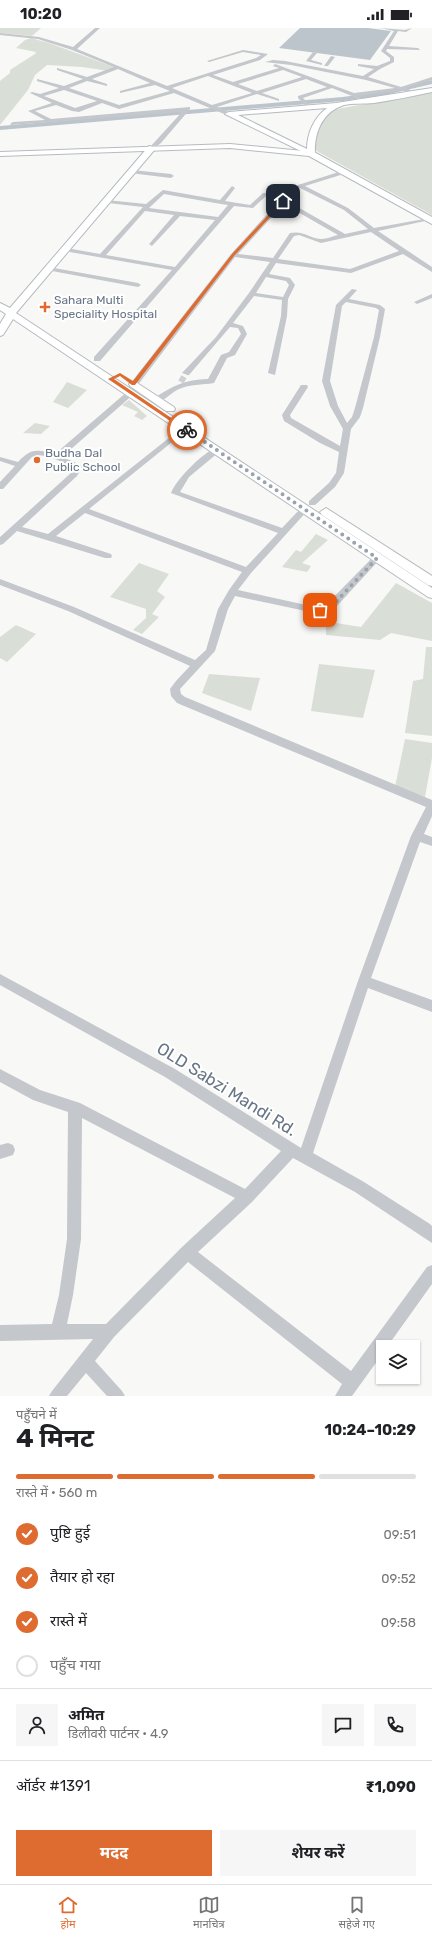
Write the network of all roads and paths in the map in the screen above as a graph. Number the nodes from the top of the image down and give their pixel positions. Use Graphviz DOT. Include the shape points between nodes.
graph roads {
  1 [pos="98,28"];
  2 [pos="382,28"];
  3 [pos="410,28"];
  4 [pos="397,30"];
  5 [pos="0,34"];
  6 [pos="385,47"];
  7 [pos="74,49"];
  8 [pos="418,49"];
  9 [pos="315,53"];
  10 [pos="333,57"];
  11 [pos="258,59"];
  12 [pos="209,62"];
  13 [pos="267,62"];
  14 [pos="326,65"];
  15 [pos="360,65"];
  16 [pos="119,67"];
  17 [pos="284,68"];
  18 [pos="378,68"];
  19 [pos="59,69"];
  20 [pos="369,74"];
  21 [pos="209,75"];
  22 [pos="306,77"];
  23 [pos="364,78"];
  24 [pos="432,78"];
  25 [pos="87,79"];
  26 [pos="39,80"];
  27 [pos="155,83"];
  28 [pos="233,84"];
  29 [pos="105,85"];
  30 [pos="331,86"];
  31 [pos="64,88"];
  32 [pos="166,88"];
  33 [pos="403,88"];
  34 [pos="432,90"];
  35 [pos="175,91"];
  36 [pos="122,92"];
  37 [pos="32,93"];
  38 [pos="256,93"];
  39 [pos="413,93"];
  40 [pos="40,96"];
  41 [pos="358,98"];
  42 [pos="195,100"];
  43 [pos="277,100"];
  44 [pos="100,102"];
  45 [pos="56,103"];
  46 [pos="306,104"];
  47 [pos="339,104"];
  48 [pos="212,107"];
  49 [pos="186,110"];
  50 [pos="229,114"];
  51 [pos="51,120"];
  52 [pos="13,124"];
  53 [pos="156,146"];
  54 [pos="0,154"];
  55 [pos="311,154"];
  56 [pos="134,172"];
  57 [pos="345,172"];
  58 [pos="171,176"];
  59 [pos="300,186"];
  60 [pos="232,188"];
  61 [pos="273,195"];
  62 [pos="110,201"];
  63 [pos="283,201"];
  64 [pos="221,202"];
  65 [pos="232,204"];
  66 [pos="146,207"];
  67 [pos="179,213"];
  68 [pos="218,219"];
  69 [pos="430,220"];
  70 [pos="372,230"];
  71 [pos="344,236"];
  72 [pos="152,244"];
  73 [pos="68,250"];
  74 [pos="404,251"];
  75 [pos="233,255"];
  76 [pos="102,256"];
  77 [pos="274,261"];
  78 [pos="177,269"];
  79 [pos="54,270"];
  80 [pos="432,270"];
  81 [pos="265,275"];
  82 [pos="138,285"];
  83 [pos="354,290"];
  84 [pos="252,294"];
  85 [pos="0,296"];
  86 [pos="432,296"];
  87 [pos="285,299"];
  88 [pos="344,300"];
  89 [pos="418,302"];
  90 [pos="0,306"];
  91 [pos="15,313"];
  92 [pos="228,324"];
  93 [pos="0,333"];
  94 [pos="97,358"];
  95 [pos="186,373"];
  96 [pos="272,373"];
  97 [pos="115,377"];
  98 [pos="304,387"];
  99 [pos="132,388"];
  100 [pos="157,400"];
  101 [pos="184,428"];
  102 [pos="347,429"];
  103 [pos="216,450"];
  104 [pos="342,450"];
  105 [pos="57,457"];
  106 [pos="0,459"];
  107 [pos="21,465"];
  108 [pos="0,487"];
  109 [pos="307,508"];
  110 [pos="84,510"];
  111 [pos="16,528"];
  112 [pos="284,532"];
  113 [pos="50,537"];
  114 [pos="0,542"];
  115 [pos="108,556"];
  116 [pos="377,558"];
  117 [pos="248,571"];
  118 [pos="0,582"];
  119 [pos="432,582"];
  120 [pos="232,592"];
  121 [pos="432,594"];
  122 [pos="197,665"];
  123 [pos="432,805"];
  124 [pos="416,836"];
  125 [pos="432,842"];
  126 [pos="0,979"];
  127 [pos="364,981"];
  128 [pos="432,1006"];
  129 [pos="0,1075"];
  130 [pos="75,1108"];
  131 [pos="291,1150"];
  132 [pos="305,1156"];
  133 [pos="247,1197"];
  134 [pos="432,1236"];
  135 [pos="187,1252"];
  136 [pos="432,1272"];
  137 [pos="58,1331"];
  138 [pos="109,1332"];
  139 [pos="0,1333"];
  140 [pos="85,1361"];
  141 [pos="353,1382"];
  142 [pos="57,1396"];
  143 [pos="117,1396"];
  144 [pos="343,1396"];
  1 -- 7 [label="street"];
  2 -- 4 [label="street"];
  3 -- 4 [label="street"];
  4 -- 6 [label="street"];
  5 -- 7 [label="street" via="38,38"];
  6 -- 8 [label="street"];
  6 -- 18 [label="street" via="383,52 393,60 391,64"];
  7 -- 16 [label="street"];
  9 -- 14 [label="street" via="308,61"];
  10 -- 14 [label="street"];
  11 -- 12 [label="street" via="266,54 243,51"];
  11 -- 13 [label="street"];
  11 -- 21 [label="street"];
  13 -- 17 [label="street"];
  13 -- 23 [label="street" via="285,62"];
  14 -- 20 [label="street"];
  15 -- 18 [label="street"];
  16 -- 25 [label="street"];
  16 -- 27 [label="street"];
  17 -- 22 [label="street"];
  17 -- 28 [label="street"];
  18 -- 20 [label="street"];
  19 -- 25 [label="street"];
  20 -- 23 [label="street"];
  21 -- 28 [label="street"];
  21 -- 32 [label="street"];
  22 -- 30 [label="street"];
  22 -- 38 [label="street"];
  23 -- 33 [label="street"];
  24 -- 33 [label="street"];
  25 -- 29 [label="street"];
  25 -- 31 [label="street"];
  26 -- 31 [label="street"];
  27 -- 32 [label="street"];
  27 -- 36 [label="street"];
  28 -- 38 [label="street"];
  30 -- 41 [label="street"];
  30 -- 46 [label="street" via="300,97"];
  31 -- 40 [label="street"];
  31 -- 44 [label="street"];
  32 -- 35 [label="street"];
  33 -- 39 [label="street"];
  33 -- 41 [label="street"];
  34 -- 39 [label="main road"];
  35 -- 42 [label="street"];
  35 -- 44 [label="street" via="122,107"];
  37 -- 40 [label="street"];
  38 -- 43 [label="street"];
  38 -- 48 [label="street"];
  39 -- 41 [label="main road"];
  40 -- 45 [label="street"];
  41 -- 47 [label="main road"];
  42 -- 48 [label="street"];
  42 -- 49 [label="street"];
  44 -- 45 [label="street" via="76,110"];
  45 -- 51 [label="street" via="31,111"];
  46 -- 47 [label="main road"];
  46 -- 50 [label="main road"];
  47 -- 55 [label="main road" via="329,110 316,124 312,135"];
  48 -- 50 [label="street"];
  49 -- 51 [label="street"];
  49 -- 53 [label="street"];
  50 -- 55 [label="main road"];
  51 -- 52 [label="street"];
  53 -- 54 [label="main road"];
  53 -- 55 [label="main road" via="230,146"];
  53 -- 56 [label="main road"];
  55 -- 57 [label="main road"];
  56 -- 58 [label="street"];
  56 -- 62 [label="main road"];
  57 -- 59 [label="street"];
  57 -- 69 [label="main road"];
  59 -- 61 [label="street"];
  59 -- 70 [label="street" via="346,210"];
  60 -- 64 [label="street"];
  61 -- 63 [label="street"];
  61 -- 65 [label="street" via="265,194 251,207"];
  62 -- 66 [label="street"];
  62 -- 73 [label="main road"];
  63 -- 71 [label="street"];
  63 -- 75 [label="street"];
  64 -- 65 [label="street"];
  64 -- 66 [label="street" via="163,192"];
  65 -- 68 [label="street"];
  66 -- 67 [label="street"];
  66 -- 76 [label="street"];
  67 -- 68 [label="street"];
  67 -- 72 [label="street"];
  68 -- 78 [label="street"];
  69 -- 70 [label="street"];
  70 -- 71 [label="street"];
  70 -- 74 [label="street"];
  71 -- 77 [label="street" via="321,241 295,232"];
  73 -- 76 [label="street"];
  73 -- 79 [label="main road"];
  73 -- 91 [label="main road"];
  74 -- 77 [label="street" via="351,271"];
  74 -- 80 [label="street"];
  75 -- 77 [label="street"];
  75 -- 99 [label="street"];
  76 -- 78 [label="street"];
  77 -- 81 [label="street"];
  78 -- 94 [label="street"];
  79 -- 82 [label="street"];
  79 -- 91 [label="main road"];
  81 -- 84 [label="street"];
  81 -- 87 [label="street" via="283,277 292,282"];
  83 -- 88 [label="street"];
  84 -- 87 [label="street"];
  84 -- 92 [label="street"];
  85 -- 91 [label="main road"];
  86 -- 89 [label="street"];
  87 -- 96 [label="street"];
  88 -- 102 [label="street" via="339,305 326,381 334,406"];
  88 -- 102 [label="street" via="382,309 359,408"];
  90 -- 91 [label="main road"];
  91 -- 93 [label="main road"];
  91 -- 94 [label="main road"];
  91 -- 97 [label="main road"];
  92 -- 95 [label="street"];
  92 -- 100 [label="street" via="241,327 244,334 232,353 224,357 211,381 193,382 185,386 180,384"];
  94 -- 97 [label="main road"];
  97 -- 99 [label="main road"];
  98 -- 104 [label="street" via="286,416 287,419"];
  99 -- 100 [label="main road"];
  99 -- 101 [label="main road"];
  99 -- 105 [label="street"];
  100 -- 109 [label="main road"];
  101 -- 103 [label="main road"];
  101 -- 110 [label="street"];
  102 -- 104 [label="street"];
  103 -- 109 [label="main road"];
  103 -- 112 [label="street" via="184,478 176,487 175,493"];
  104 -- 109 [label="street" via="340,473 336,480"];
  105 -- 107 [label="street" via="35,452"];
  105 -- 111 [label="street" via="76,464 78,469"];
  106 -- 107 [label="street"];
  107 -- 108 [label="street"];
  109 -- 112 [label="street"];
  109 -- 116 [label="main road"];
  109 -- 119 [label="main road"];
  110 -- 113 [label="street"];
  110 -- 117 [label="street"];
  111 -- 113 [label="street"];
  111 -- 114 [label="street"];
  112 -- 117 [label="street"];
  113 -- 115 [label="street"];
  116 -- 120 [label="street" via="326,610 315,610"];
  116 -- 121 [label="main road"];
  117 -- 120 [label="street"];
  118 -- 122 [label="street" via="71,609"];
  120 -- 122 [label="street" via="223,609 210,651"];
  122 -- 123 [label="street" via="175,689 176,696 181,700"];
  123 -- 124 [label="street"];
  124 -- 125 [label="street"];
  124 -- 127 [label="street"];
  126 -- 131 [label="street, OLD Sabzi Mandi Rd." via="170,1073"];
  127 -- 128 [label="street"];
  127 -- 132 [label="street"];
  129 -- 130 [label="street" via="38,1096"];
  130 -- 133 [label="street"];
  130 -- 137 [label="street" via="74,1239"];
  131 -- 132 [label="street, OLD Sabzi Mandi Rd."];
  131 -- 133 [label="street"];
  132 -- 134 [label="street, OLD Sabzi Mandi Rd." via="364,1190"];
  133 -- 135 [label="street"];
  135 -- 138 [label="street"];
  135 -- 141 [label="street"];
  136 -- 141 [label="street"];
  137 -- 138 [label="street"];
  137 -- 139 [label="street"];
  138 -- 140 [label="street"];
  140 -- 142 [label="street"];
  140 -- 143 [label="street"];
  141 -- 144 [label="street"];
}
